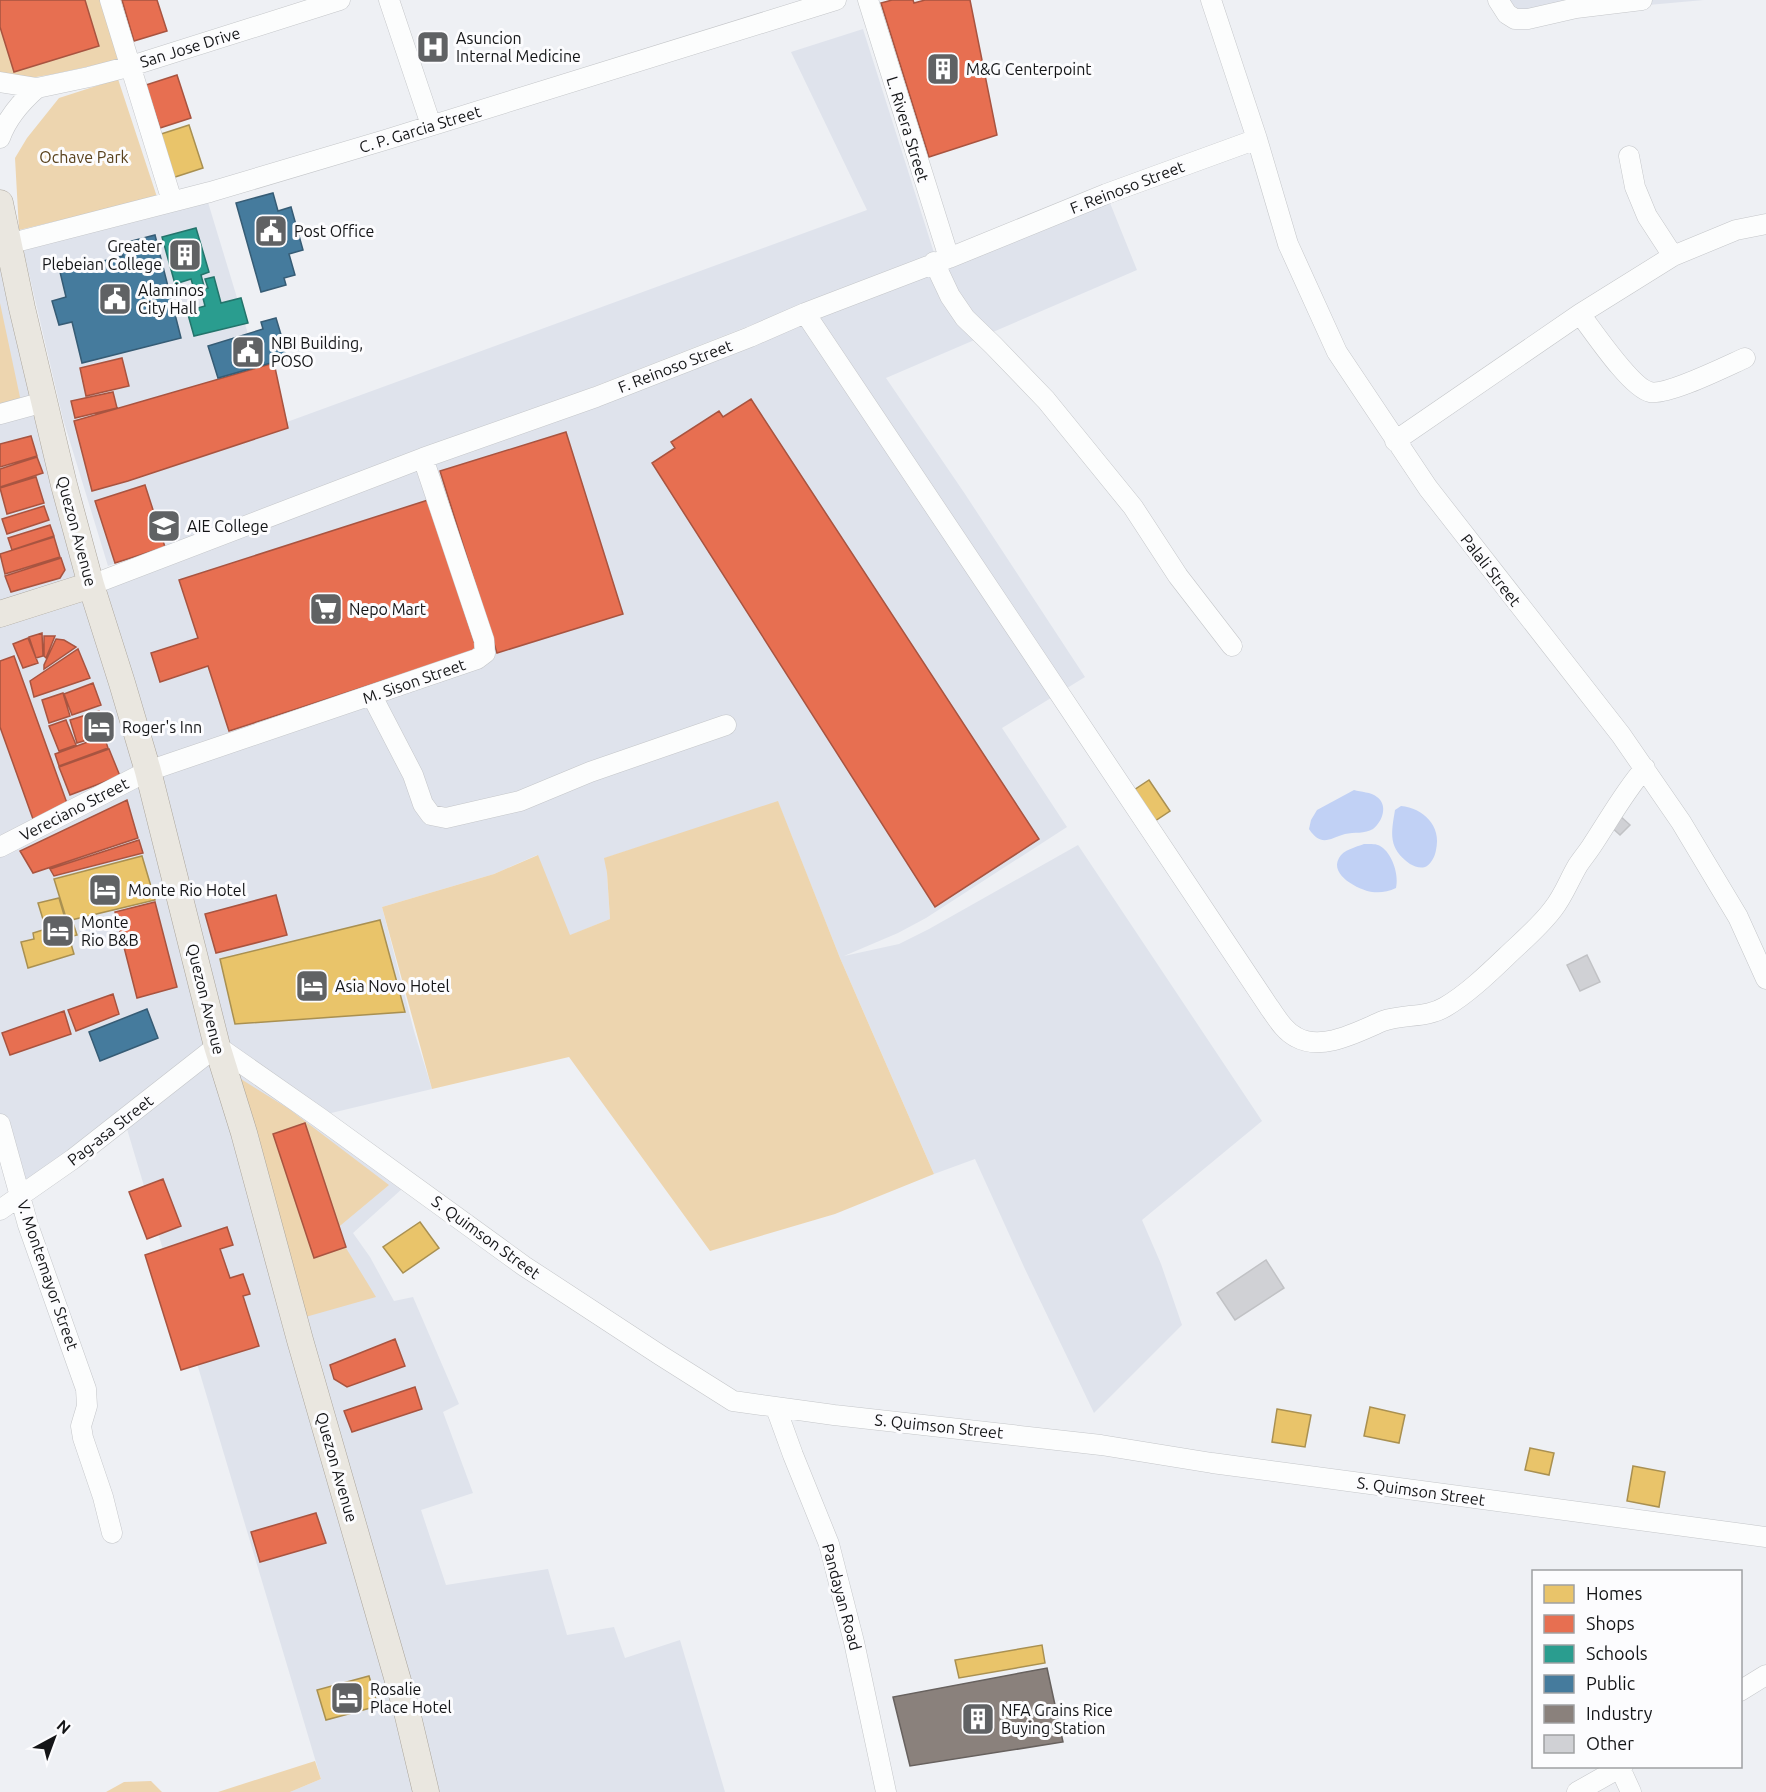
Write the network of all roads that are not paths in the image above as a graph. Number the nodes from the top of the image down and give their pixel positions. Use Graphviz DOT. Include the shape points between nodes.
graph roads {
  1 [pos="110,0"];
  2 [pos="340,0"];
  3 [pos="389,0"];
  4 [pos="836,0"];
  5 [pos="868,0"];
  6 [pos="1211,0"];
  7 [pos="1498,0"];
  8 [pos="1642,0"];
  9 [pos="131,66"];
  10 [pos="0,82"];
  11 [pos="37,88"];
  12 [pos="431,125"];
  13 [pos="0,138"];
  14 [pos="1257,139"];
  15 [pos="1629,156"];
  16 [pos="172,201"];
  17 [pos="0,203"];
  18 [pos="1766,224"];
  19 [pos="4,245"];
  20 [pos="1673,256"];
  21 [pos="942,260"];
  22 [pos="805,313"];
  23 [pos="1580,314"];
  24 [pos="1745,358"];
  25 [pos="44,402"];
  26 [pos="0,414"];
  27 [pos="1395,441"];
  28 [pos="423,458"];
  29 [pos="91,585"];
  30 [pos="0,614"];
  31 [pos="1232,645"];
  32 [pos="372,696"];
  33 [pos="726,725"];
  34 [pos="1645,768"];
  35 [pos="148,771"];
  36 [pos="0,847"];
  37 [pos="1766,980"];
  38 [pos="217,1046"];
  39 [pos="0,1124"];
  40 [pos="20,1196"];
  41 [pos="0,1210"];
  42 [pos="777,1408"];
  43 [pos="112,1533"];
  44 [pos="1766,1537"];
  45 [pos="1766,1675"];
  46 [pos="1742,1690"];
  47 [pos="1620,1768"];
  48 [pos="1622,1768"];
  49 [pos="426,1792"];
  50 [pos="885,1792"];
  51 [pos="1577,1792"];
  52 [pos="1631,1792"];
  1 -- 9 [label="street"];
  2 -- 9 [label="street, San Jose Drive"];
  3 -- 12 [label="street"];
  4 -- 12 [label="street, C. P. Garcia Street"];
  5 -- 21 [label="street, L. Rivera Street"];
  6 -- 14 [label="street, Palali Street"];
  7 -- 8 [label="street" via="1515,19"];
  9 -- 11 [label="street, San Jose Drive"];
  9 -- 16 [label="street"];
  10 -- 11 [label="street, San Jose Drive"];
  11 -- 13 [label="street" via="22,101"];
  12 -- 16 [label="street, C. P. Garcia Street"];
  14 -- 21 [label="street, F. Reinoso Street"];
  14 -- 27 [label="street, Palali Street" via="1288,244 1337,352"];
  15 -- 20 [label="street" via="1635,187 1647,216"];
  16 -- 19 [label="street, C. P. Garcia Street"];
  17 -- 19 [label="main road, Quezon Avenue"];
  18 -- 20 [label="street" via="1736,230"];
  19 -- 25 [label="main road, Quezon Avenue"];
  20 -- 23 [label="street"];
  21 -- 22 [label="street, F. Reinoso Street"];
  21 -- 31 [label="street, L. Rivera Street" via="950,296 964,318 1046,400 1126,498 1178,576"];
  22 -- 28 [label="street, F. Reinoso Street" via="607,392"];
  22 -- 34 [label="street" via="1269,1007 1297,1038 1330,1041 1384,1021 1445,1008 1482,979 1553,910 1629,786"];
  23 -- 24 [label="street" via="1614,360 1648,392 1670,390"];
  23 -- 27 [label="street"];
  25 -- 26 [label="street"];
  25 -- 29 [label="main road, Quezon Avenue"];
  27 -- 34 [label="street, Palali Street"];
  28 -- 29 [label="street, F. Reinoso Street"];
  28 -- 32 [label="street, M. Sison Street" via="484,640 484,653 477,659"];
  29 -- 30 [label="main road"];
  29 -- 35 [label="main road, Quezon Avenue"];
  32 -- 33 [label="street" via="413,775 423,804 431,815 446,818 520,801"];
  32 -- 35 [label="street, M. Sison Street"];
  34 -- 37 [label="street, Palali Street" via="1738,917"];
  35 -- 36 [label="street, Vereciano Street"];
  35 -- 38 [label="main road, Quezon Avenue"];
  38 -- 40 [label="street, Pag-asa Street"];
  38 -- 42 [label="street, S. Quimson Street" via="524,1266 660,1355 734,1401"];
  38 -- 49 [label="main road, Quezon Avenue" via="404,1700"];
  39 -- 40 [label="street, V. Montemayor Street"];
  40 -- 41 [label="street, Pag-asa Street"];
  40 -- 43 [label="street, V. Montemayor Street" via="86,1389 83,1438"];
  42 -- 44 [label="street, S. Quimson Street" via="1101,1445"];
  42 -- 50 [label="street, Pandayan Road" via="829,1544"];
  45 -- 46 [label="street"];
  47 -- 51 [label="street"];
  48 -- 52 [label="street"];
}
